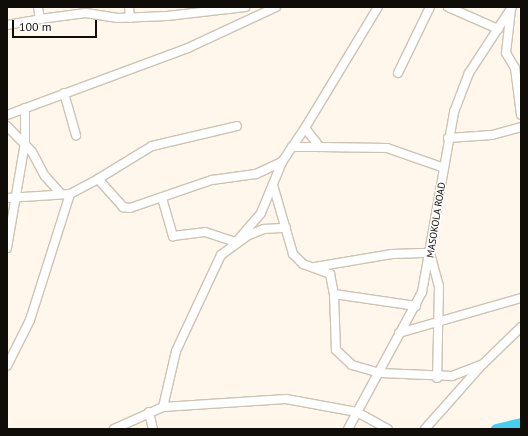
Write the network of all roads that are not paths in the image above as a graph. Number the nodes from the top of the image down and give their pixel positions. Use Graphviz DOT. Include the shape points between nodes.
graph roads {
  1 [pos="38,7"];
  2 [pos="129,7"];
  3 [pos="245,7"];
  4 [pos="276,7"];
  5 [pos="378,7"];
  6 [pos="430,7"];
  7 [pos="448,7"];
  8 [pos="511,8"];
  9 [pos="208,10"];
  10 [pos="130,18"];
  11 [pos="40,19"];
  12 [pos="7,25"];
  13 [pos="498,29"];
  14 [pos="398,73"];
  15 [pos="64,93"];
  16 [pos="24,108"];
  17 [pos="7,115"];
  18 [pos="520,117"];
  19 [pos="7,126"];
  20 [pos="237,126"];
  21 [pos="521,127"];
  22 [pos="305,128"];
  23 [pos="76,135"];
  24 [pos="448,138"];
  25 [pos="25,143"];
  26 [pos="320,147"];
  27 [pos="292,148"];
  28 [pos="282,162"];
  29 [pos="444,168"];
  30 [pos="98,179"];
  31 [pos="273,185"];
  32 [pos="61,194"];
  33 [pos="70,194"];
  34 [pos="10,198"];
  35 [pos="162,198"];
  36 [pos="286,228"];
  37 [pos="236,242"];
  38 [pos="7,248"];
  39 [pos="430,253"];
  40 [pos="315,266"];
  41 [pos="334,294"];
  42 [pos="521,298"];
  43 [pos="416,306"];
  44 [pos="437,323"];
  45 [pos="521,327"];
  46 [pos="400,333"];
  47 [pos="482,364"];
  48 [pos="7,366"];
  49 [pos="380,373"];
  50 [pos="436,378"];
  51 [pos="162,406"];
  52 [pos="149,412"];
  53 [pos="357,412"];
  54 [pos="114,429"];
  55 [pos="153,429"];
  56 [pos="348,429"];
  57 [pos="388,429"];
  58 [pos="425,429"];
  1 -- 11 [label="street"];
  2 -- 10 [label="street"];
  3 -- 9 [label="street"];
  4 -- 15 [label="street" via="188,48"];
  5 -- 22 [label="street"];
  6 -- 14 [label="street"];
  7 -- 13 [label="street"];
  8 -- 13 [label="street, MASOKOLA ROAD"];
  8 -- 18 [label="street" via="506,53 515,71"];
  9 -- 10 [label="street"];
  10 -- 11 [label="street" via="86,13"];
  11 -- 12 [label="street"];
  13 -- 24 [label="street, MASOKOLA ROAD" via="469,74 454,112"];
  15 -- 16 [label="street"];
  15 -- 23 [label="street"];
  16 -- 17 [label="street"];
  16 -- 25 [label="street"];
  19 -- 25 [label="street"];
  20 -- 30 [label="street" via="152,146"];
  21 -- 24 [label="street" via="492,135"];
  22 -- 26 [label="street"];
  22 -- 27 [label="street"];
  24 -- 29 [label="street, MASOKOLA ROAD"];
  25 -- 32 [label="street" via="45,176"];
  25 -- 34 [label="street"];
  26 -- 27 [label="street"];
  26 -- 29 [label="street" via="387,148"];
  27 -- 28 [label="street"];
  28 -- 31 [label="street"];
  28 -- 35 [label="street" via="256,174 212,180"];
  29 -- 39 [label="street, MASOKOLA ROAD"];
  30 -- 33 [label="street"];
  30 -- 35 [label="street" via="127,208"];
  31 -- 36 [label="street"];
  31 -- 37 [label="street" via="254,223"];
  32 -- 33 [label="street"];
  32 -- 34 [label="street"];
  33 -- 48 [label="street" via="30,320"];
  34 -- 38 [label="street"];
  35 -- 37 [label="street" via="172,236 205,232"];
  36 -- 37 [label="street" via="264,229"];
  36 -- 40 [label="street" via="295,258"];
  37 -- 51 [label="street" via="221,255 209,276 176,351"];
  39 -- 40 [label="street" via="392,254"];
  39 -- 43 [label="street, MASOKOLA ROAD"];
  39 -- 44 [label="street" via="439,286"];
  40 -- 41 [label="street" via="330,274"];
  41 -- 43 [label="street"];
  41 -- 49 [label="street" via="336,350 352,365"];
  42 -- 44 [label="street"];
  43 -- 46 [label="street, MASOKOLA ROAD"];
  44 -- 46 [label="street"];
  44 -- 50 [label="street"];
  45 -- 47 [label="street"];
  46 -- 49 [label="street, MASOKOLA ROAD"];
  47 -- 50 [label="street" via="452,376"];
  47 -- 58 [label="street"];
  49 -- 50 [label="street"];
  49 -- 53 [label="street, MASOKOLA ROAD"];
  51 -- 52 [label="street"];
  51 -- 53 [label="street" via="286,399"];
  52 -- 54 [label="street"];
  52 -- 55 [label="street"];
  53 -- 56 [label="street, MASOKOLA ROAD"];
  53 -- 57 [label="street"];
}
